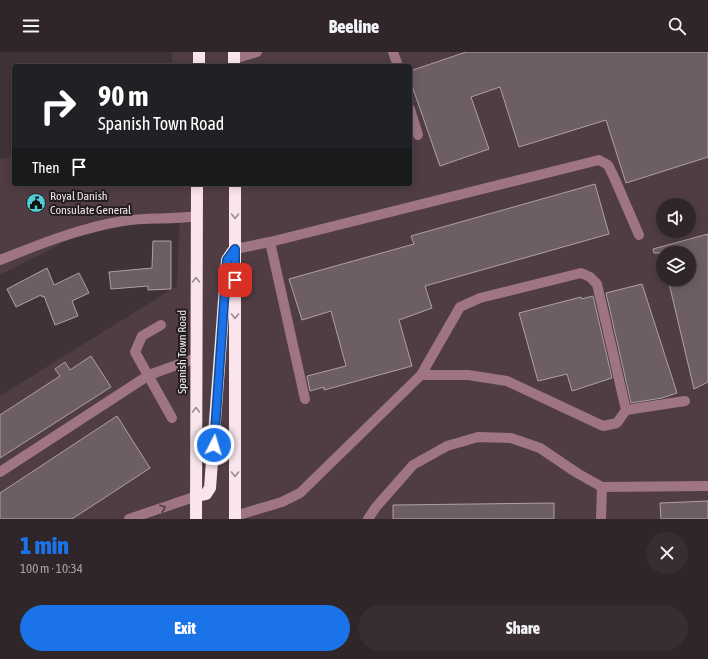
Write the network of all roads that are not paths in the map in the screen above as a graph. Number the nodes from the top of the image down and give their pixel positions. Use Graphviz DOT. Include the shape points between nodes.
graph roads {
  1 [pos="199,52"];
  2 [pos="257,52"];
  3 [pos="394,52"];
  4 [pos="234,59"];
  5 [pos="199,64"];
  6 [pos="397,64"];
  7 [pos="412,116"];
  8 [pos="418,135"];
  9 [pos="196,186"];
  10 [pos="235,186"];
  11 [pos="196,216"];
  12 [pos="639,235"];
  13 [pos="270,242"];
  14 [pos="235,249"];
  15 [pos="0,260"];
  16 [pos="161,325"];
  17 [pos="196,358"];
  18 [pos="149,375"];
  19 [pos="421,375"];
  20 [pos="305,399"];
  21 [pos="685,401"];
  22 [pos="626,410"];
  23 [pos="172,418"];
  24 [pos="0,472"];
  25 [pos="708,486"];
  26 [pos="602,487"];
  27 [pos="196,496"];
  28 [pos="235,517"];
  29 [pos="129,519"];
  30 [pos="196,519"];
  31 [pos="368,519"];
  32 [pos="601,519"];
  1 -- 5 [label="highway"];
  2 -- 4 [label="lane"];
  3 -- 6 [label="lane"];
  7 -- 8 [label="lane"];
  9 -- 11 [label="highway, Spanish Town Road"];
  10 -- 14 [label="highway, one-way"];
  11 -- 15 [label="lane" via="123,221 55,238"];
  17 -- 11 [label="highway, Spanish Town Road, one-way"];
  12 -- 13 [label="lane" via="611,170 599,160"];
  13 -- 14 [label="lane"];
  13 -- 20 [label="lane"];
  14 -- 27 [label="highway" via="227,260 210,488 206,494"];
  14 -- 28 [label="highway, one-way"];
  16 -- 18 [label="lane" via="142,336 136,352"];
  17 -- 18 [label="lane"];
  27 -- 17 [label="highway, Spanish Town Road, one-way"];
  18 -- 23 [label="lane"];
  18 -- 24 [label="lane"];
  19 -- 22 [label="lane" via="468,375 506,381 604,426 616,423"];
  19 -- 22 [label="lane" via="460,307 480,298 581,273 597,284"];
  19 -- 28 [label="lane" via="300,493 282,502"];
  21 -- 22 [label="lane"];
  25 -- 26 [label="lane"];
  26 -- 31 [label="lane" via="577,474 540,448 511,438 478,437 447,446 413,465 376,506"];
  26 -- 32 [label="lane"];
  29 -- 27 [label="lane, one-way"];
  27 -- 30 [label="highway, Spanish Town Road"];
}
